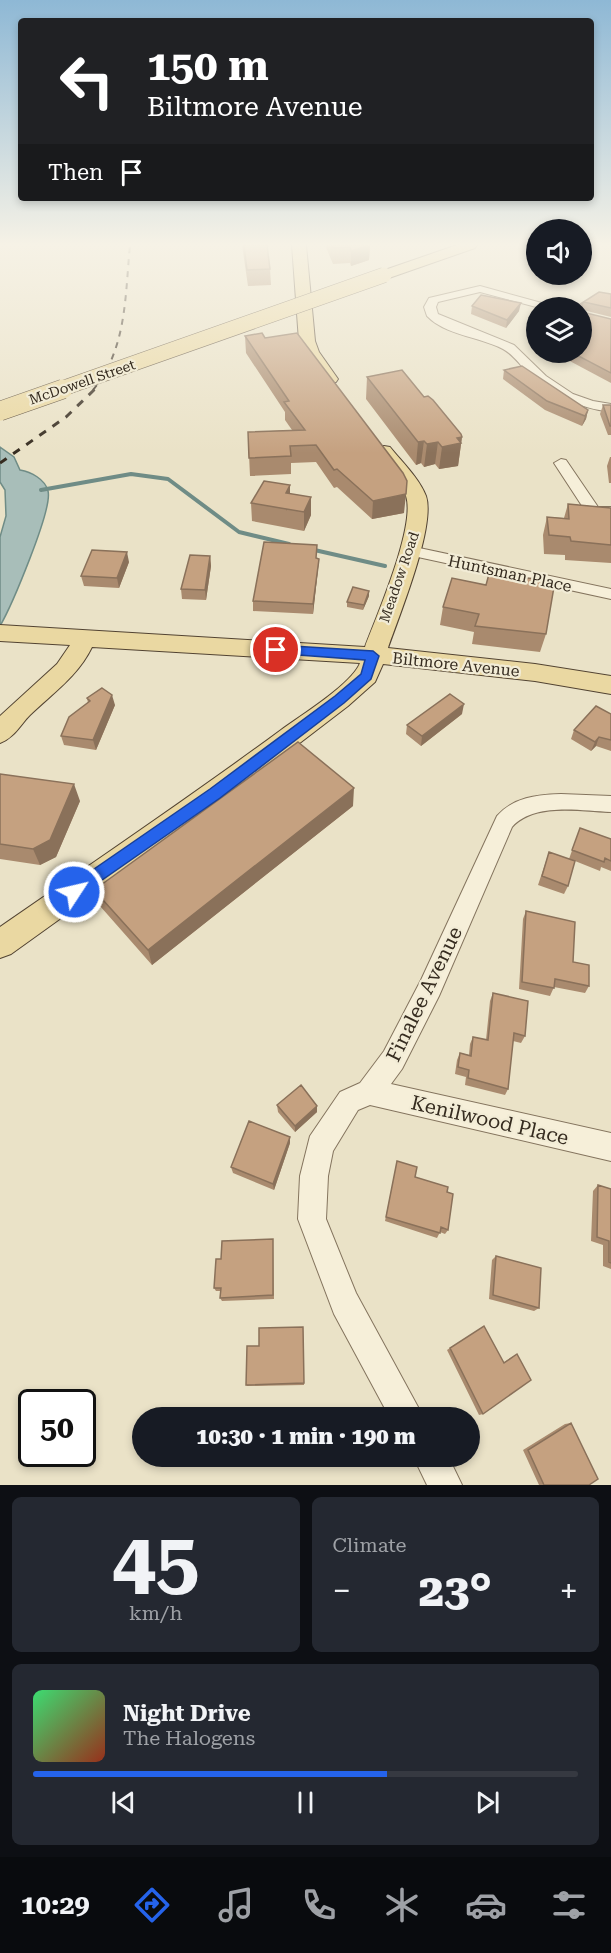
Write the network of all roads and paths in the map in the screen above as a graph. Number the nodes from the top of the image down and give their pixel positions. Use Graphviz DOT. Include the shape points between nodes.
graph roads {
  1 [pos="273,314"];
  2 [pos="305,314"];
  3 [pos="432,314"];
  4 [pos="526,363"];
  5 [pos="526,363"];
  6 [pos="338,389"];
  7 [pos="611,408"];
  8 [pos="0,411"];
  9 [pos="373,436"];
  10 [pos="561,463"];
  11 [pos="611,512"];
  12 [pos="410,551"];
  13 [pos="611,594"];
  14 [pos="0,633"];
  15 [pos="85,638"];
  16 [pos="373,656"];
  17 [pos="611,685"];
  18 [pos="0,733"];
  19 [pos="611,804"];
  20 [pos="0,944"];
  21 [pos="369,1092"];
  22 [pos="611,1147"];
  23 [pos="402,1407"];
  24 [pos="435,1467"];
  25 [pos="445,1485"];
  1 -- 8 [label="main road, McDowell Street, bridge"];
  2 -- 6 [label="main road" via="307,341"];
  3 -- 4 [label="street" via="445,324 513,349"];
  5 -- 7 [label="street" via="563,394"];
  9 -- 12 [label="main road, Meadow Road" via="417,499"];
  10 -- 11 [label="street" via="593,512"];
  12 -- 13 [label="street, Huntsman Place"];
  12 -- 16 [label="main road, Meadow Road"];
  14 -- 15 [label="main road, Biltmore Avenue"];
  15 -- 16 [label="main road, Biltmore Avenue"];
  15 -- 18 [label="main road" via="64,673 22,708"];
  16 -- 17 [label="main road, Biltmore Avenue" via="518,669"];
  16 -- 20 [label="main road, Meadow Road" via="367,676 339,700 215,794"];
  19 -- 21 [label="street, Finalee Avenue" via="557,802 515,810 504,822 430,988 393,1060"];
  21 -- 22 [label="street, Kenilwood Place"];
  21 -- 23 [label="street, Finalee Avenue" via="349,1101 320,1146 312,1219 345,1303"];
  24 -- 25 [label="street"];
}
